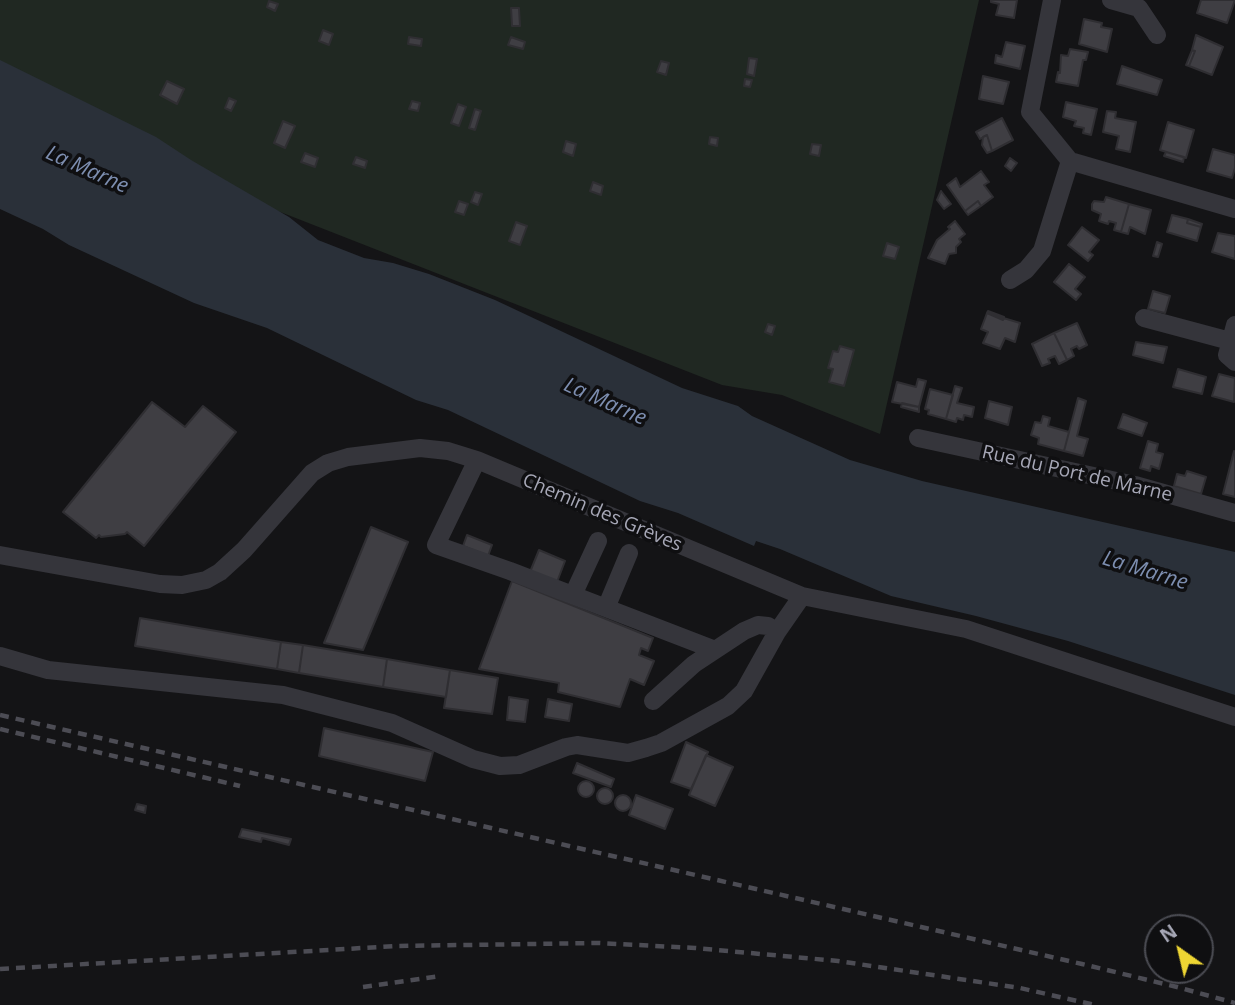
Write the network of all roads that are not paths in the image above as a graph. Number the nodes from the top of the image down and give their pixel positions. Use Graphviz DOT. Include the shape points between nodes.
graph roads {
  1 [pos="1052,0"];
  2 [pos="1111,0"];
  3 [pos="1157,35"];
  4 [pos="1070,161"];
  5 [pos="1235,209"];
  6 [pos="1010,280"];
  7 [pos="1144,318"];
  8 [pos="1232,333"];
  9 [pos="1235,362"];
  10 [pos="918,438"];
  11 [pos="477,460"];
  12 [pos="1235,513"];
  13 [pos="598,541"];
  14 [pos="629,553"];
  15 [pos="0,555"];
  16 [pos="573,595"];
  17 [pos="802,596"];
  18 [pos="606,608"];
  19 [pos="777,632"];
  20 [pos="715,650"];
  21 [pos="0,656"];
  22 [pos="653,701"];
  23 [pos="1235,717"];
  1 -- 4 [label="street" via="1030,112"];
  2 -- 3 [label="street" via="1139,8"];
  4 -- 5 [label="street"];
  4 -- 6 [label="street" via="1042,251"];
  7 -- 8 [label="street"];
  8 -- 9 [label="street" via="1227,355"];
  10 -- 12 [label="street, Rue du Port de Marne" via="1135,485"];
  11 -- 15 [label="street, Chemin des Grèves" via="420,448 328,463 312,473 220,572 182,585"];
  11 -- 16 [label="street" via="436,545"];
  11 -- 17 [label="street, Chemin des Grèves"];
  13 -- 16 [label="street"];
  14 -- 18 [label="street"];
  16 -- 18 [label="street"];
  17 -- 19 [label="street"];
  17 -- 23 [label="street, Chemin des Grèves" via="966,629"];
  18 -- 20 [label="street"];
  19 -- 20 [label="street" via="758,625"];
  19 -- 21 [label="street" via="738,699 661,743 628,753 566,747 519,765 500,766 392,723 283,695 48,670"];
  20 -- 22 [label="street"];
}
